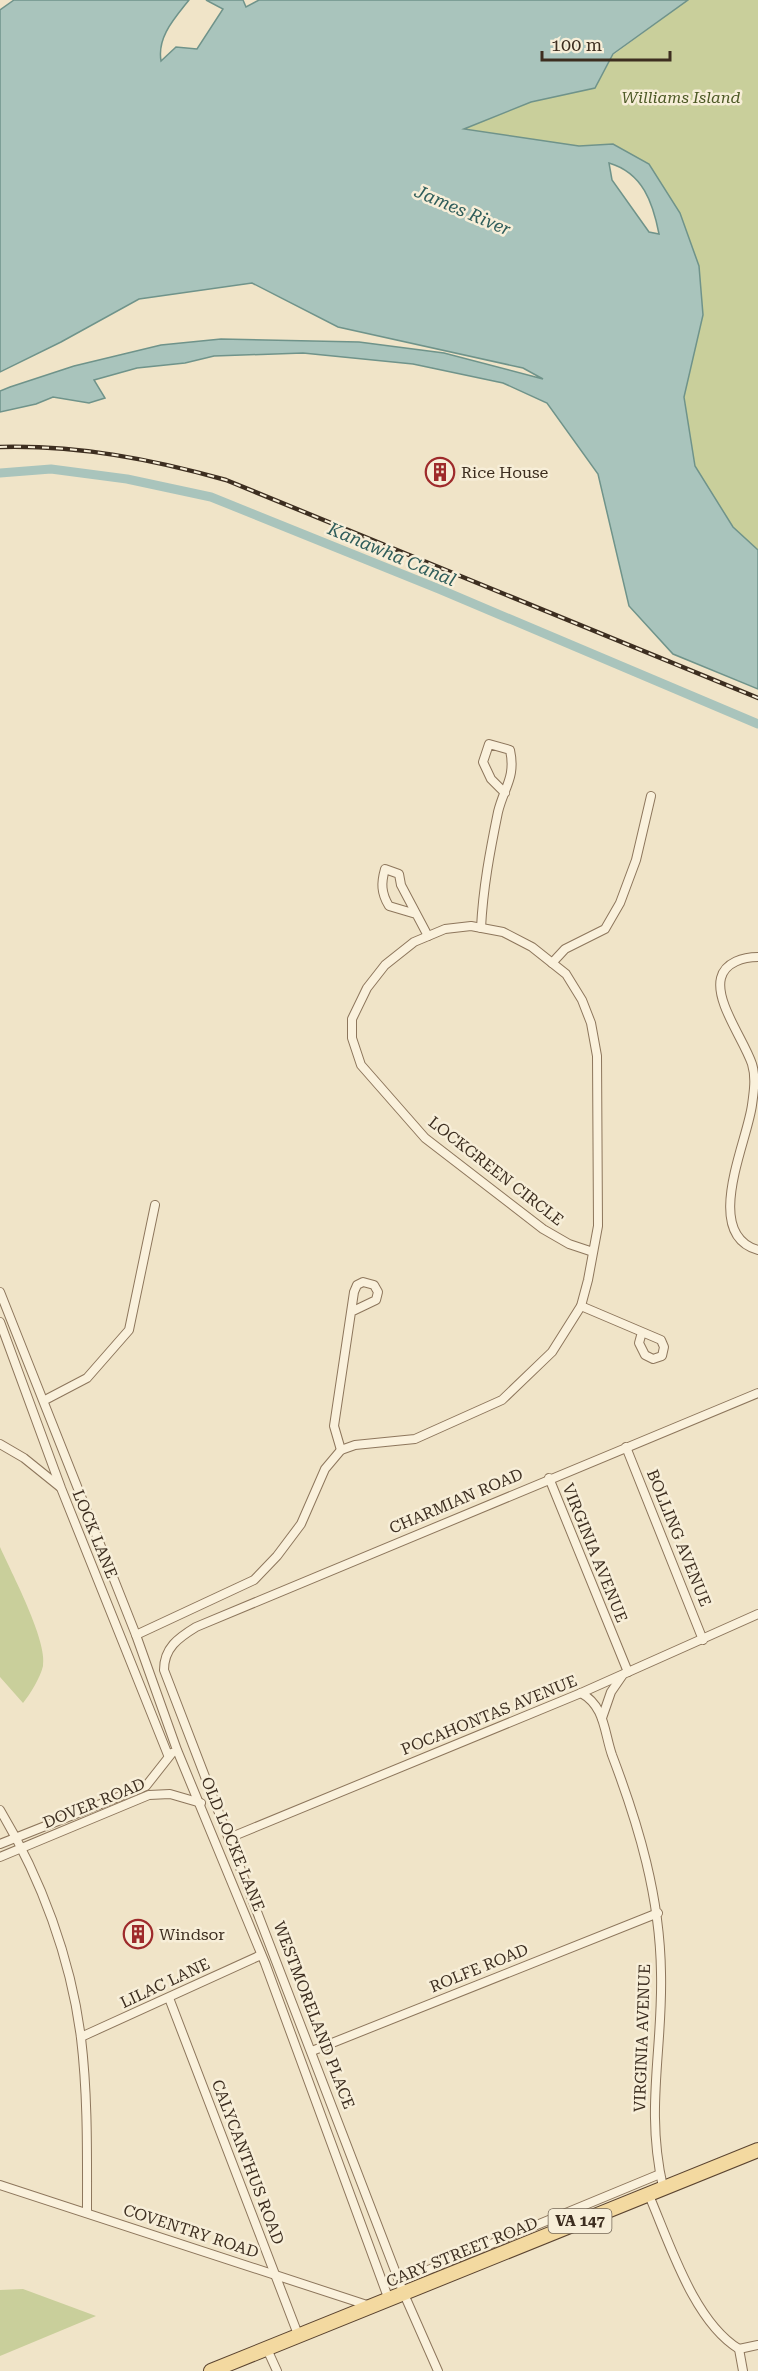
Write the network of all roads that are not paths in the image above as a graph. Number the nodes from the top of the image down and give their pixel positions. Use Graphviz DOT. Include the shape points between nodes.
graph roads {
  1 [pos="506,793"];
  2 [pos="651,796"];
  3 [pos="416,914"];
  4 [pos="481,928"];
  5 [pos="428,936"];
  6 [pos="758,957"];
  7 [pos="552,963"];
  8 [pos="155,1205"];
  9 [pos="758,1250"];
  10 [pos="593,1252"];
  11 [pos="0,1292"];
  12 [pos="581,1306"];
  13 [pos="353,1311"];
  14 [pos="0,1322"];
  15 [pos="642,1332"];
  16 [pos="758,1393"];
  17 [pos="45,1400"];
  18 [pos="0,1444"];
  19 [pos="626,1447"];
  20 [pos="340,1450"];
  21 [pos="549,1478"];
  22 [pos="61,1488"];
  23 [pos="86,1513"];
  24 [pos="75,1518"];
  25 [pos="758,1614"];
  26 [pos="136,1635"];
  27 [pos="703,1641"];
  28 [pos="171,1647"];
  29 [pos="625,1673"];
  30 [pos="581,1693"];
  31 [pos="602,1719"];
  32 [pos="177,1750"];
  33 [pos="168,1755"];
  34 [pos="201,1803"];
  35 [pos="0,1810"];
  36 [pos="17,1838"];
  37 [pos="229,1838"];
  38 [pos="0,1844"];
  39 [pos="22,1849"];
  40 [pos="0,1857"];
  41 [pos="658,1913"];
  42 [pos="261,1955"];
  43 [pos="169,1998"];
  44 [pos="81,2037"];
  45 [pos="312,2051"];
  46 [pos="758,2150"];
  47 [pos="661,2180"];
  48 [pos="0,2185"];
  49 [pos="648,2193"];
  50 [pos="87,2212"];
  51 [pos="274,2274"];
  52 [pos="401,2288"];
  53 [pos="389,2300"];
  54 [pos="373,2307"];
  55 [pos="299,2337"];
  56 [pos="758,2345"];
  57 [pos="267,2349"];
  58 [pos="739,2349"];
  59 [pos="211,2371"];
  60 [pos="277,2371"];
  61 [pos="438,2371"];
  62 [pos="743,2371"];
  1 -- 1 [label="street" via="514,766 510,750 489,744 483,762 491,780"];
  1 -- 4 [label="street" via="486,867"];
  2 -- 7 [label="street" via="636,860 620,903 604,929 565,950"];
  3 -- 3 [label="street" via="399,874 385,868 381,883 389,906"];
  3 -- 5 [label="street"];
  4 -- 5 [label="street, LOCKGREEN CIRCLE" via="445,929"];
  4 -- 7 [label="street, LOCKGREEN CIRCLE" via="502,932 532,947"];
  5 -- 10 [label="street, LOCKGREEN CIRCLE" via="385,965 367,988 352,1019 352,1038 361,1065 425,1138 543,1229"];
  6 -- 9 [label="street" via="742,959 727,967 720,984 723,1001 755,1077 729,1219 740,1239"];
  7 -- 10 [label="street, LOCKGREEN CIRCLE" via="566,974 582,1000 597,1056 598,1226"];
  8 -- 17 [label="street" via="129,1330 87,1378"];
  10 -- 12 [label="street, LOCKGREEN CIRCLE"];
  11 -- 17 [label="street, OLD LOCKE LANE"];
  12 -- 15 [label="street"];
  12 -- 20 [label="street, LOCKGREEN CIRCLE" via="552,1352 502,1400 415,1439"];
  13 -- 20 [label="street" via="334,1426"];
  14 -- 22 [label="street, LOCK LANE"];
  16 -- 19 [label="street, CHARMIAN ROAD"];
  17 -- 23 [label="street, OLD LOCKE LANE"];
  18 -- 22 [label="street"];
  19 -- 21 [label="street, CHARMIAN ROAD"];
  19 -- 27 [label="street, BOLLING AVENUE"];
  20 -- 26 [label="street" via="321,1476 301,1524 254,1580"];
  21 -- 28 [label="street, CHARMIAN ROAD" via="196,1628"];
  21 -- 29 [label="street, VIRGINIA AVENUE"];
  22 -- 24 [label="street, LOCK LANE"];
  23 -- 24 [label="street"];
  23 -- 26 [label="street, OLD LOCKE LANE"];
  24 -- 33 [label="street, LOCK LANE"];
  25 -- 27 [label="street, POCAHONTAS AVENUE"];
  26 -- 32 [label="street, OLD LOCKE LANE"];
  27 -- 29 [label="street, POCAHONTAS AVENUE"];
  28 -- 37 [label="street, WESTMORELAND PLACE" via="164,1659 164,1671"];
  29 -- 30 [label="street, POCAHONTAS AVENUE"];
  29 -- 31 [label="street" via="611,1692"];
  30 -- 31 [label="street, VIRGINIA AVENUE" via="597,1704"];
  30 -- 37 [label="street, POCAHONTAS AVENUE"];
  31 -- 41 [label="street, VIRGINIA AVENUE" via="640,1835"];
  32 -- 33 [label="street, DOVER ROAD"];
  32 -- 34 [label="street, OLD LOCKE LANE"];
  33 -- 36 [label="street, DOVER ROAD" via="146,1786"];
  34 -- 39 [label="street, DOVER ROAD" via="170,1794 149,1795"];
  34 -- 42 [label="street, OLD LOCKE LANE"];
  35 -- 36 [label="street"];
  36 -- 38 [label="street, DOVER ROAD"];
  36 -- 39 [label="street"];
  37 -- 45 [label="street, WESTMORELAND PLACE"];
  39 -- 40 [label="street, DOVER ROAD"];
  39 -- 44 [label="street" via="58,1940"];
  41 -- 45 [label="street, ROLFE ROAD"];
  41 -- 47 [label="street, VIRGINIA AVENUE" via="661,2007 653,2103 654,2142"];
  42 -- 43 [label="street, LILAC LANE"];
  42 -- 53 [label="street, OLD LOCKE LANE"];
  43 -- 44 [label="street, LILAC LANE"];
  43 -- 51 [label="street, CALYCANTHUS ROAD"];
  44 -- 50 [label="street" via="87,2117"];
  45 -- 52 [label="street, WESTMORELAND PLACE"];
  46 -- 47 [label="main road, CARY STREET ROAD / VA 147"];
  47 -- 49 [label="main road, CARY STREET ROAD / VA 147"];
  47 -- 52 [label="street"];
  48 -- 50 [label="street, COVENTRY ROAD"];
  49 -- 52 [label="main road, CARY STREET ROAD / VA 147"];
  49 -- 58 [label="street" via="697,2304 717,2331"];
  50 -- 51 [label="street, COVENTRY ROAD"];
  51 -- 54 [label="street, COVENTRY ROAD"];
  51 -- 55 [label="street, CALYCANTHUS ROAD"];
  52 -- 53 [label="main road, CARY STREET ROAD / VA 147"];
  52 -- 61 [label="street, WESTMORELAND PLACE"];
  53 -- 54 [label="main road, CARY STREET ROAD / VA 147"];
  54 -- 55 [label="main road, CARY STREET ROAD / VA 147"];
  55 -- 57 [label="main road, CARY STREET ROAD / VA 147"];
  56 -- 58 [label="street"];
  57 -- 59 [label="main road, CARY STREET ROAD / VA 147"];
  57 -- 60 [label="street"];
  58 -- 62 [label="street"];
}
